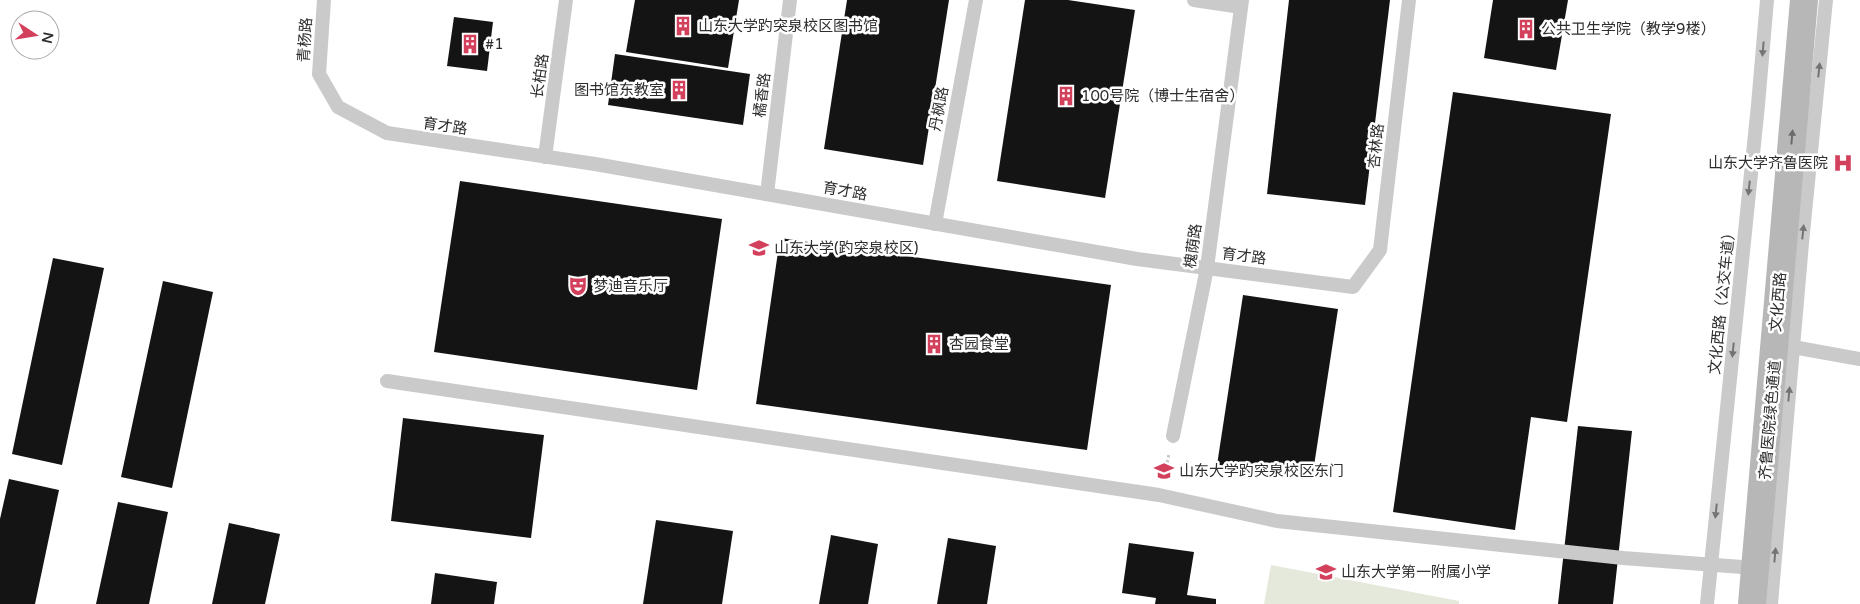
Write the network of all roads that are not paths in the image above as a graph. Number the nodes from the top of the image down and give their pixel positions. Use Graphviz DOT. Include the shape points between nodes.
graph roads {
  1 [pos="324,0"];
  2 [pos="566,0"];
  3 [pos="790,0"];
  4 [pos="976,0"];
  5 [pos="1194,0"];
  6 [pos="1409,0"];
  7 [pos="1767,0"];
  8 [pos="1804,0"];
  9 [pos="1826,0"];
  10 [pos="1242,4"];
  11 [pos="338,107"];
  12 [pos="545,157"];
  13 [pos="766,194"];
  14 [pos="935,224"];
  15 [pos="1207,268"];
  16 [pos="1353,287"];
  17 [pos="1793,347"];
  18 [pos="1860,359"];
  19 [pos="387,381"];
  20 [pos="1173,436"];
  21 [pos="1711,563"];
  22 [pos="1755,568"];
  23 [pos="1707,604"];
  24 [pos="1752,604"];
  25 [pos="1771,604"];
  1 -- 11 [label="lane, 青杨路" via="319,74"];
  2 -- 12 [label="lane, 长柏路"];
  3 -- 13 [label="lane, 橘香路"];
  4 -- 14 [label="lane, 丹枫路"];
  5 -- 10 [label="lane"];
  6 -- 16 [label="lane, 杏林路" via="1380,250"];
  7 -- 21 [label="lane, 文化西路（公交车道）, one-way"];
  22 -- 8 [label="main road, 文化西路, one-way"];
  17 -- 9 [label="lane, 齐鲁医院绿色通道, one-way"];
  10 -- 15 [label="lane, 槐荫路"];
  11 -- 12 [label="lane, 育才路" via="387,133"];
  12 -- 13 [label="lane, 育才路"];
  13 -- 14 [label="lane, 育才路"];
  14 -- 15 [label="lane, 育才路"];
  15 -- 16 [label="lane, 育才路"];
  15 -- 20 [label="lane, 槐荫路"];
  17 -- 18 [label="lane"];
  25 -- 17 [label="lane, 齐鲁医院绿色通道, one-way"];
  19 -- 21 [label="lane" via="1160,495 1277,521 1623,558"];
  21 -- 22 [label="lane"];
  21 -- 23 [label="lane, 文化西路（公交车道）"];
  22 -- 24 [label="main road, 文化西路"];
}
